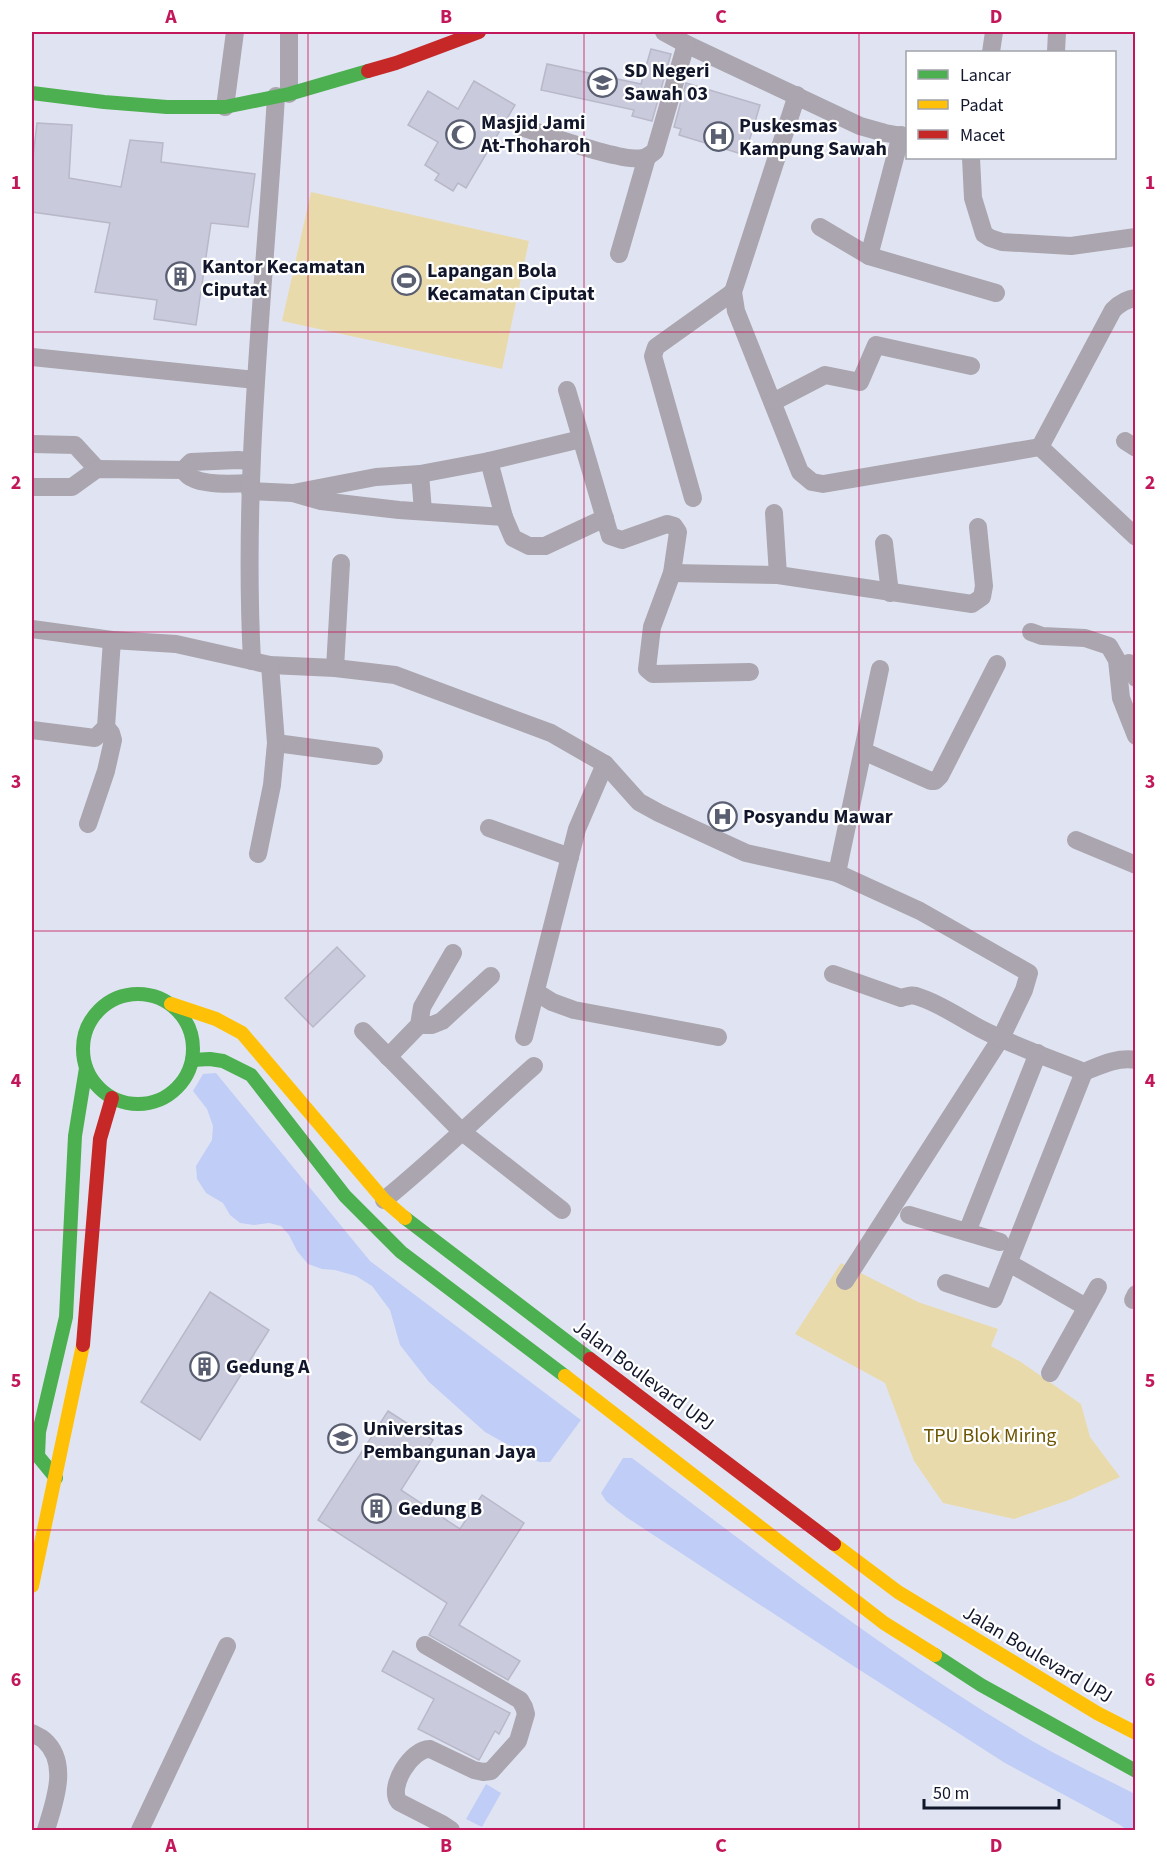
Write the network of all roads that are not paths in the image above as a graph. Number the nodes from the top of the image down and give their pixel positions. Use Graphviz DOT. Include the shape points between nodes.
graph roads {
  1 [pos="235,32"];
  2 [pos="289,32"];
  3 [pos="478,32"];
  4 [pos="664,32"];
  5 [pos="994,32"];
  6 [pos="1057,32"];
  7 [pos="686,44"];
  8 [pos="991,51"];
  9 [pos="1056,51"];
  10 [pos="32,93"];
  11 [pos="282,95"];
  12 [pos="797,95"];
  13 [pos="225,107"];
  14 [pos="521,127"];
  15 [pos="904,136"];
  16 [pos="647,157"];
  17 [pos="971,159"];
  18 [pos="819,227"];
  19 [pos="1136,237"];
  20 [pos="619,254"];
  21 [pos="869,256"];
  22 [pos="733,292"];
  23 [pos="996,293"];
  24 [pos="1136,298"];
  25 [pos="32,357"];
  26 [pos="971,366"];
  27 [pos="256,380"];
  28 [pos="567,390"];
  29 [pos="772,402"];
  30 [pos="581,439"];
  31 [pos="32,444"];
  32 [pos="1040,447"];
  33 [pos="250,461"];
  34 [pos="489,461"];
  35 [pos="97,469"];
  36 [pos="183,470"];
  37 [pos="420,474"];
  38 [pos="32,487"];
  39 [pos="250,487"];
  40 [pos="293,493"];
  41 [pos="693,498"];
  42 [pos="423,511"];
  43 [pos="774,513"];
  44 [pos="504,517"];
  45 [pos="605,518"];
  46 [pos="978,527"];
  47 [pos="1135,534"];
  48 [pos="884,543"];
  49 [pos="341,563"];
  50 [pos="672,573"];
  51 [pos="778,575"];
  52 [pos="890,592"];
  53 [pos="32,629"];
  54 [pos="1031,632"];
  55 [pos="112,640"];
  56 [pos="252,661"];
  57 [pos="997,664"];
  58 [pos="270,665"];
  59 [pos="335,668"];
  60 [pos="880,669"];
  61 [pos="750,672"];
  62 [pos="106,727"];
  63 [pos="32,730"];
  64 [pos="1136,736"];
  65 [pos="276,743"];
  66 [pos="863,751"];
  67 [pos="374,756"];
  68 [pos="605,764"];
  69 [pos="88,824"];
  70 [pos="489,828"];
  71 [pos="1076,840"];
  72 [pos="258,854"];
  73 [pos="570,857"];
  74 [pos="1136,865"];
  75 [pos="837,873"];
  76 [pos="453,953"];
  77 [pos="833,974"];
  78 [pos="491,976"];
  79 [pos="536,992"];
  80 [pos="171,1004"];
  81 [pos="419,1025"];
  82 [pos="363,1031"];
  83 [pos="718,1036"];
  84 [pos="524,1037"];
  85 [pos="1001,1038"];
  86 [pos="1038,1053"];
  87 [pos="388,1057"];
  88 [pos="192,1060"];
  89 [pos="1136,1060"];
  90 [pos="534,1065"];
  91 [pos="86,1068"];
  92 [pos="1084,1072"];
  93 [pos="112,1098"];
  94 [pos="461,1131"];
  95 [pos="384,1200"];
  96 [pos="562,1210"];
  97 [pos="909,1215"];
  98 [pos="967,1232"];
  99 [pos="1000,1242"];
  100 [pos="1009,1263"];
  101 [pos="845,1281"];
  102 [pos="946,1283"];
  103 [pos="1098,1287"];
  104 [pos="1086,1307"];
  105 [pos="1050,1373"];
  106 [pos="635,1411"];
  107 [pos="56,1478"];
  108 [pos="32,1586"];
  109 [pos="425,1645"];
  110 [pos="227,1646"];
  111 [pos="32,1733"];
  112 [pos="1136,1733"];
  113 [pos="1136,1771"];
  114 [pos="46,1830"];
  115 [pos="140,1830"];
  116 [pos="451,1830"];
  1 -- 13 [label="street"];
  2 -- 11 [label="street"];
  3 -- 11 [label="street" via="396,63"];
  4 -- 7 [label="street"];
  5 -- 8 [label="street"];
  6 -- 9 [label="street"];
  7 -- 12 [label="street"];
  7 -- 16 [label="street" via="655,151"];
  10 -- 13 [label="street" via="167,107"];
  11 -- 13 [label="street"];
  11 -- 27 [label="street"];
  12 -- 15 [label="street" via="860,126"];
  12 -- 22 [label="street"];
  14 -- 16 [label="street" via="615,155"];
  15 -- 21 [label="street"];
  16 -- 20 [label="street"];
  17 -- 19 [label="street" via="973,198 984,234 990,238 1071,246"];
  18 -- 21 [label="street"];
  21 -- 23 [label="street"];
  22 -- 29 [label="street" via="736,311"];
  22 -- 41 [label="street" via="657,347 653,356"];
  24 -- 32 [label="street" via="1129,298 1113,310"];
  25 -- 27 [label="street"];
  26 -- 29 [label="street" via="876,345 860,382 825,375"];
  27 -- 33 [label="street"];
  28 -- 30 [label="street"];
  29 -- 32 [label="street" via="800,472 812,482 823,484"];
  30 -- 34 [label="street"];
  30 -- 45 [label="street"];
  31 -- 35 [label="street" via="75,445"];
  32 -- 47 [label="street"];
  33 -- 36 [label="street" via="191,462"];
  33 -- 39 [label="street"];
  34 -- 37 [label="street"];
  34 -- 44 [label="street"];
  35 -- 36 [label="street"];
  35 -- 38 [label="street" via="72,487"];
  36 -- 39 [label="street" via="200,481"];
  37 -- 40 [label="street" via="376,477"];
  37 -- 42 [label="street"];
  39 -- 40 [label="street"];
  39 -- 56 [label="street"];
  40 -- 42 [label="street" via="321,501"];
  42 -- 44 [label="street"];
  43 -- 51 [label="street"];
  44 -- 45 [label="street" via="513,538 529,546 545,546"];
  45 -- 50 [label="street" via="610,536 622,540 668,524 674,526 678,532"];
  46 -- 52 [label="street" via="982,597 972,604"];
  48 -- 52 [label="street"];
  49 -- 59 [label="street"];
  50 -- 51 [label="street"];
  50 -- 61 [label="street" via="652,627 650,672"];
  51 -- 52 [label="street"];
  53 -- 55 [label="street"];
  54 -- 64 [label="street" via="1085,638 1109,646 1117,660 1121,699"];
  55 -- 56 [label="street" via="176,644"];
  55 -- 62 [label="street"];
  56 -- 58 [label="street"];
  57 -- 66 [label="street" via="935,781"];
  58 -- 59 [label="street"];
  58 -- 65 [label="street"];
  59 -- 68 [label="street" via="395,675 551,733"];
  60 -- 66 [label="street"];
  62 -- 63 [label="street" via="95,738"];
  62 -- 69 [label="street" via="113,740"];
  65 -- 67 [label="street"];
  65 -- 72 [label="street"];
  66 -- 75 [label="street"];
  68 -- 73 [label="street" via="577,829"];
  68 -- 75 [label="street" via="639,802 659,813 746,853"];
  70 -- 73 [label="street"];
  71 -- 74 [label="street"];
  73 -- 79 [label="street"];
  75 -- 85 [label="street" via="920,911 1029,973"];
  76 -- 81 [label="street" via="422,1007"];
  77 -- 85 [label="street" via="901,998 917,996"];
  78 -- 81 [label="street" via="442,1021 432,1026"];
  79 -- 83 [label="street" via="573,1010"];
  79 -- 84 [label="street"];
  80 -- 88 [label="street" via="189,1029"];
  80 -- 91 [label="street" via="142,994 111,1000 89,1022 84,1037"];
  80 -- 95 [label="street, Jalan Boulevard UPJ" via="227,1023 242,1033"];
  81 -- 87 [label="street"];
  82 -- 87 [label="street"];
  85 -- 86 [label="street"];
  85 -- 101 [label="street"];
  86 -- 92 [label="street"];
  86 -- 98 [label="street"];
  87 -- 94 [label="street"];
  88 -- 93 [label="street" via="183,1081 157,1101 134,1104"];
  88 -- 106 [label="street, Jalan Boulevard UPJ" via="213,1058 251,1075 345,1196 401,1252"];
  89 -- 92 [label="street" via="1111,1061"];
  90 -- 94 [label="street"];
  91 -- 93 [label="street" via="93,1082"];
  91 -- 107 [label="street" via="75,1136 66,1317 39,1432 38,1456"];
  92 -- 100 [label="street"];
  93 -- 107 [label="street" via="100,1139 84,1344"];
  94 -- 95 [label="street"];
  94 -- 96 [label="street"];
  95 -- 106 [label="street, Jalan Boulevard UPJ"];
  97 -- 98 [label="street"];
  98 -- 99 [label="street"];
  100 -- 102 [label="street" via="994,1299"];
  100 -- 104 [label="street"];
  103 -- 104 [label="street"];
  104 -- 105 [label="street"];
  106 -- 112 [label="street, Jalan Boulevard UPJ" via="898,1592"];
  106 -- 113 [label="street, Jalan Boulevard UPJ" via="780,1544 884,1623 981,1685"];
  107 -- 108 [label="street"];
  109 -- 116 [label="street" via="520,1700 526,1714 518,1741 491,1771 474,1770 430,1749 416,1753 405,1767 394,1790 395,1798"];
  110 -- 115 [label="street"];
  111 -- 114 [label="street" via="44,1739 59,1764 56,1795"];
}
